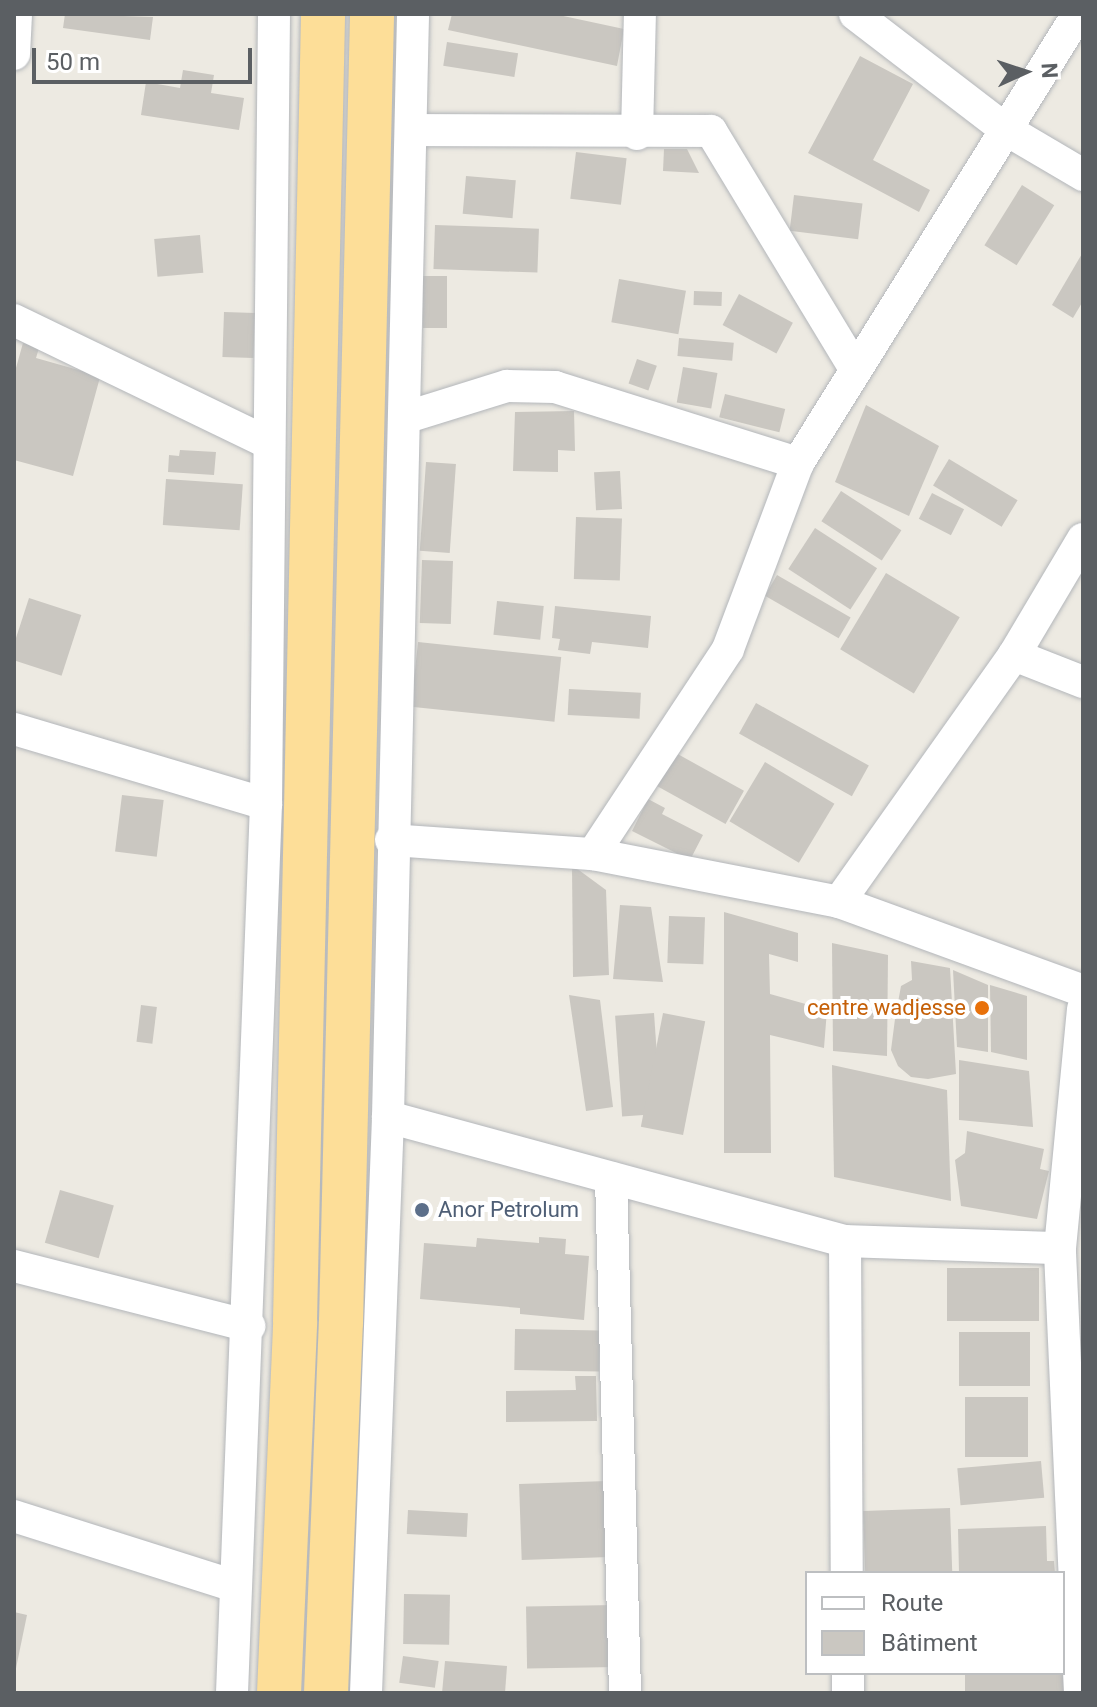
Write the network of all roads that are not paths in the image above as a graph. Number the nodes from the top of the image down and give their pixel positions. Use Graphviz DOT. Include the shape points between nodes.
graph roads {
  1 [pos="16,14"];
  2 [pos="274,14"];
  3 [pos="323,14"];
  4 [pos="372,14"];
  5 [pos="413,14"];
  6 [pos="640,14"];
  7 [pos="1078,14"];
  8 [pos="861,15"];
  9 [pos="14,54"];
  10 [pos="1005,129"];
  11 [pos="411,130"];
  12 [pos="637,134"];
  13 [pos="1083,175"];
  14 [pos="14,320"];
  15 [pos="855,369"];
  16 [pos="404,418"];
  17 [pos="269,443"];
  18 [pos="798,463"];
  19 [pos="1083,539"];
  20 [pos="1014,655"];
  21 [pos="1083,682"];
  22 [pos="14,729"];
  23 [pos="266,804"];
  24 [pos="391,840"];
  25 [pos="593,854"];
  26 [pos="839,902"];
  27 [pos="1083,991"];
  28 [pos="1083,1009"];
  29 [pos="388,1117"];
  30 [pos="611,1178"];
  31 [pos="845,1241"];
  32 [pos="1060,1248"];
  33 [pos="14,1266"];
  34 [pos="249,1326"];
  35 [pos="14,1516"];
  36 [pos="847,1571"];
  37 [pos="235,1586"];
  38 [pos="232,1693"];
  39 [pos="279,1693"];
  40 [pos="326,1693"];
  41 [pos="366,1693"];
  42 [pos="625,1693"];
  43 [pos="1080,1693"];
  1 -- 9 [label="street"];
  2 -- 17 [label="street"];
  3 -- 39 [label="highway" via="295,1305"];
  4 -- 40 [label="highway" via="341,1322"];
  5 -- 11 [label="street"];
  6 -- 12 [label="street"];
  7 -- 10 [label="street"];
  8 -- 10 [label="street"];
  10 -- 13 [label="street"];
  10 -- 15 [label="street"];
  11 -- 12 [label="street"];
  11 -- 16 [label="street"];
  12 -- 15 [label="street" via="711,131"];
  14 -- 17 [label="street"];
  15 -- 18 [label="street"];
  16 -- 18 [label="street" via="507,386 555,387"];
  16 -- 24 [label="street"];
  17 -- 23 [label="street"];
  18 -- 25 [label="street" via="728,649"];
  19 -- 20 [label="street"];
  20 -- 21 [label="street"];
  20 -- 26 [label="street"];
  22 -- 23 [label="street"];
  23 -- 34 [label="street"];
  24 -- 25 [label="street"];
  24 -- 29 [label="street"];
  25 -- 26 [label="street"];
  26 -- 27 [label="street"];
  28 -- 32 [label="street"];
  29 -- 30 [label="street"];
  29 -- 41 [label="street"];
  30 -- 31 [label="street"];
  30 -- 42 [label="street"];
  31 -- 32 [label="street"];
  31 -- 36 [label="street"];
  32 -- 43 [label="street"];
  33 -- 34 [label="street"];
  34 -- 37 [label="street"];
  35 -- 37 [label="street"];
  37 -- 38 [label="street"];
}
